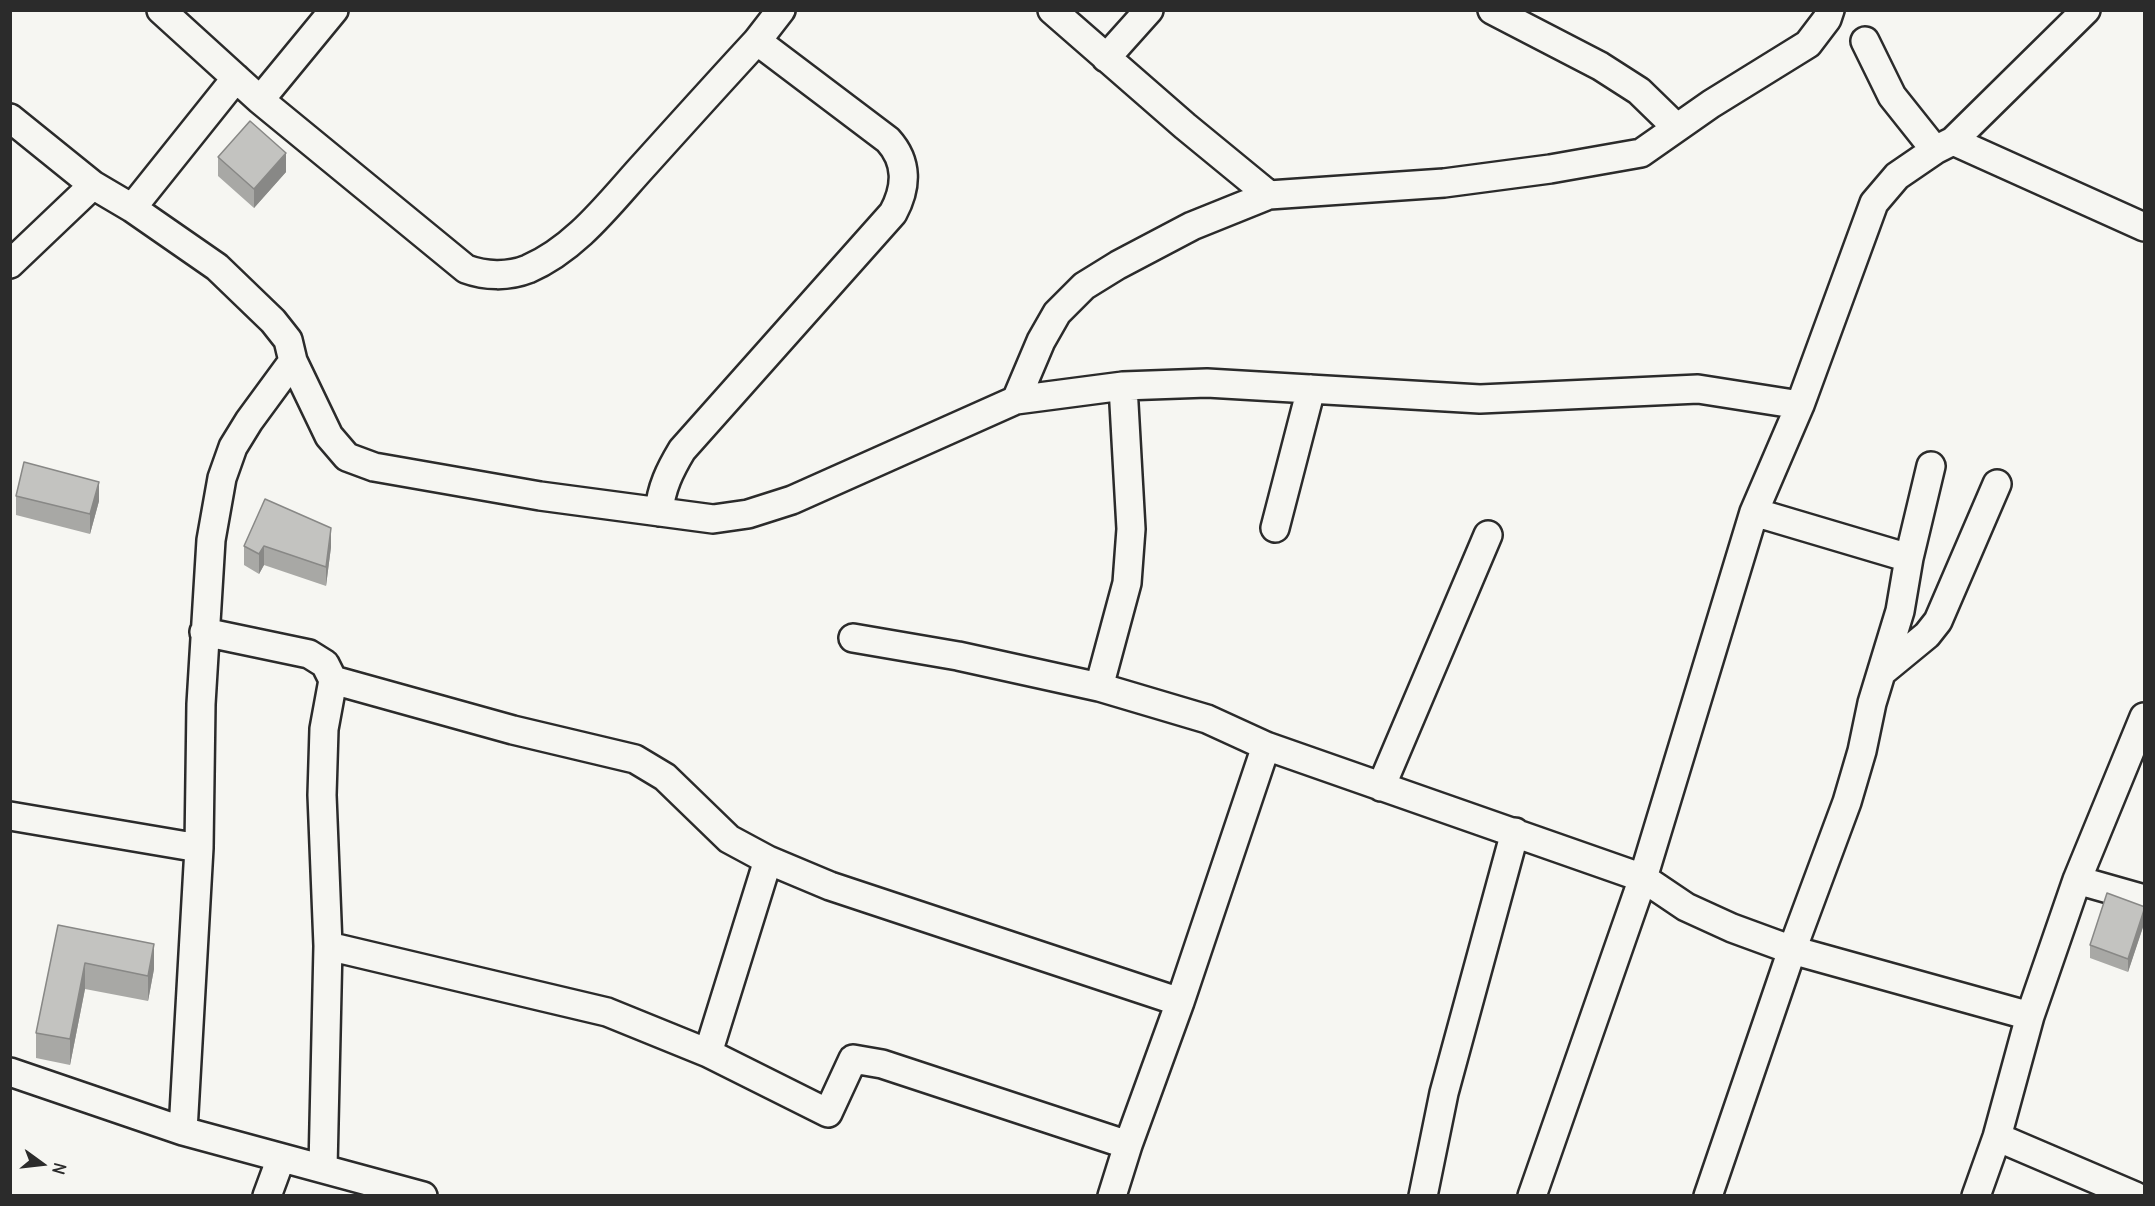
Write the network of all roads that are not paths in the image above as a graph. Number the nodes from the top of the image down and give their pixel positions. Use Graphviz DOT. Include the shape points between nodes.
graph roads {
  1 [pos="161,10"];
  2 [pos="334,10"];
  3 [pos="781,10"];
  4 [pos="1052,10"];
  5 [pos="1149,10"];
  6 [pos="1830,10"];
  7 [pos="2086,10"];
  8 [pos="1502,13"];
  9 [pos="757,41"];
  10 [pos="1865,41"];
  11 [pos="1106,58"];
  12 [pos="236,78"];
  13 [pos="260,100"];
  14 [pos="10,118"];
  15 [pos="1676,127"];
  16 [pos="1944,146"];
  17 [pos="93,185"];
  18 [pos="1269,195"];
  19 [pos="132,208"];
  20 [pos="2145,228"];
  21 [pos="10,264"];
  22 [pos="294,361"];
  23 [pos="1123,386"];
  24 [pos="1311,389"];
  25 [pos="1016,400"];
  26 [pos="1800,405"];
  27 [pos="1931,466"];
  28 [pos="1997,484"];
  29 [pos="658,512"];
  30 [pos="1754,512"];
  31 [pos="1275,528"];
  32 [pos="1488,535"];
  33 [pos="1909,558"];
  34 [pos="204,632"];
  35 [pos="853,638"];
  36 [pos="1882,672"];
  37 [pos="333,680"];
  38 [pos="1099,687"];
  39 [pos="2145,717"];
  40 [pos="1266,746"];
  41 [pos="1381,787"];
  42 [pos="10,816"];
  43 [pos="1515,832"];
  44 [pos="199,848"];
  45 [pos="768,860"];
  46 [pos="1643,878"];
  47 [pos="2077,880"];
  48 [pos="2145,899"];
  49 [pos="328,946"];
  50 [pos="1792,950"];
  51 [pos="1180,1002"];
  52 [pos="2030,1016"];
  53 [pos="708,1053"];
  54 [pos="10,1072"];
  55 [pos="183,1131"];
  56 [pos="1996,1137"];
  57 [pos="1128,1145"];
  58 [pos="281,1158"];
  59 [pos="323,1168"];
  60 [pos="267,1196"];
  61 [pos="423,1196"];
  62 [pos="1112,1196"];
  63 [pos="1423,1196"];
  64 [pos="1532,1196"];
  65 [pos="1708,1196"];
  66 [pos="1976,1196"];
  67 [pos="2135,1196"];
  1 -- 12 [label="street"];
  2 -- 13 [label="street"];
  3 -- 9 [label="street"];
  4 -- 11 [label="street"];
  5 -- 11 [label="street"];
  6 -- 15 [label="street" via="1808,44"];
  7 -- 16 [label="street"];
  8 -- 15 [label="street" via="1640,91"];
  9 -- 13 [label="street" via="586,229 554,255 526,270 502,275 466,269"];
  9 -- 29 [label="street" via="888,140 900,157 904,184 893,213 682,450 667,476"];
  10 -- 16 [label="street" via="1892,96"];
  11 -- 18 [label="street"];
  12 -- 13 [label="street"];
  12 -- 19 [label="street"];
  14 -- 17 [label="street"];
  15 -- 18 [label="street" via="1641,153 1550,169 1444,183"];
  16 -- 20 [label="street"];
  16 -- 26 [label="street" via="1897,176 1874,203"];
  17 -- 19 [label="street"];
  17 -- 21 [label="street"];
  18 -- 25 [label="street" via="1192,226 1084,286 1057,313"];
  19 -- 22 [label="street" via="217,267 273,321 288,340"];
  22 -- 29 [label="street" via="329,436 347,457 396,471"];
  22 -- 34 [label="street" via="233,447 222,478 211,540"];
  23 -- 24 [label="street" via="1207,383"];
  23 -- 25 [label="street"];
  23 -- 38 [label="street" via="1131,529 1126,583"];
  24 -- 26 [label="street" via="1480,399 1698,389"];
  24 -- 31 [label="street"];
  25 -- 29 [label="street" via="792,500 748,514 713,519"];
  26 -- 30 [label="street"];
  27 -- 33 [label="street"];
  28 -- 36 [label="street" via="1938,621"];
  30 -- 33 [label="street"];
  30 -- 46 [label="street"];
  32 -- 41 [label="street"];
  33 -- 36 [label="street" via="1900,611"];
  34 -- 37 [label="street" via="309,654 326,664"];
  34 -- 44 [label="street"];
  35 -- 38 [label="street" via="989,662"];
  36 -- 50 [label="street" via="1847,802"];
  37 -- 45 [label="street" via="635,759 665,777 729,839"];
  37 -- 49 [label="street" via="324,729 322,795"];
  38 -- 40 [label="street" via="1208,719"];
  39 -- 47 [label="street"];
  40 -- 41 [label="street"];
  40 -- 51 [label="street"];
  41 -- 43 [label="street"];
  42 -- 44 [label="street"];
  43 -- 46 [label="street"];
  43 -- 63 [label="street" via="1444,1093"];
  44 -- 55 [label="street"];
  45 -- 51 [label="street" via="830,886"];
  45 -- 53 [label="street"];
  46 -- 50 [label="street" via="1686,908"];
  46 -- 64 [label="street"];
  47 -- 48 [label="street"];
  47 -- 52 [label="street"];
  49 -- 53 [label="street" via="607,1012"];
  49 -- 59 [label="street"];
  50 -- 52 [label="street"];
  50 -- 65 [label="street"];
  51 -- 57 [label="street"];
  52 -- 56 [label="street"];
  53 -- 57 [label="street" via="828,1113 853,1059 882,1064"];
  54 -- 55 [label="street"];
  55 -- 58 [label="street"];
  56 -- 66 [label="street"];
  56 -- 67 [label="street"];
  57 -- 62 [label="street"];
  58 -- 59 [label="street"];
  58 -- 60 [label="street"];
  59 -- 61 [label="street"];
}
